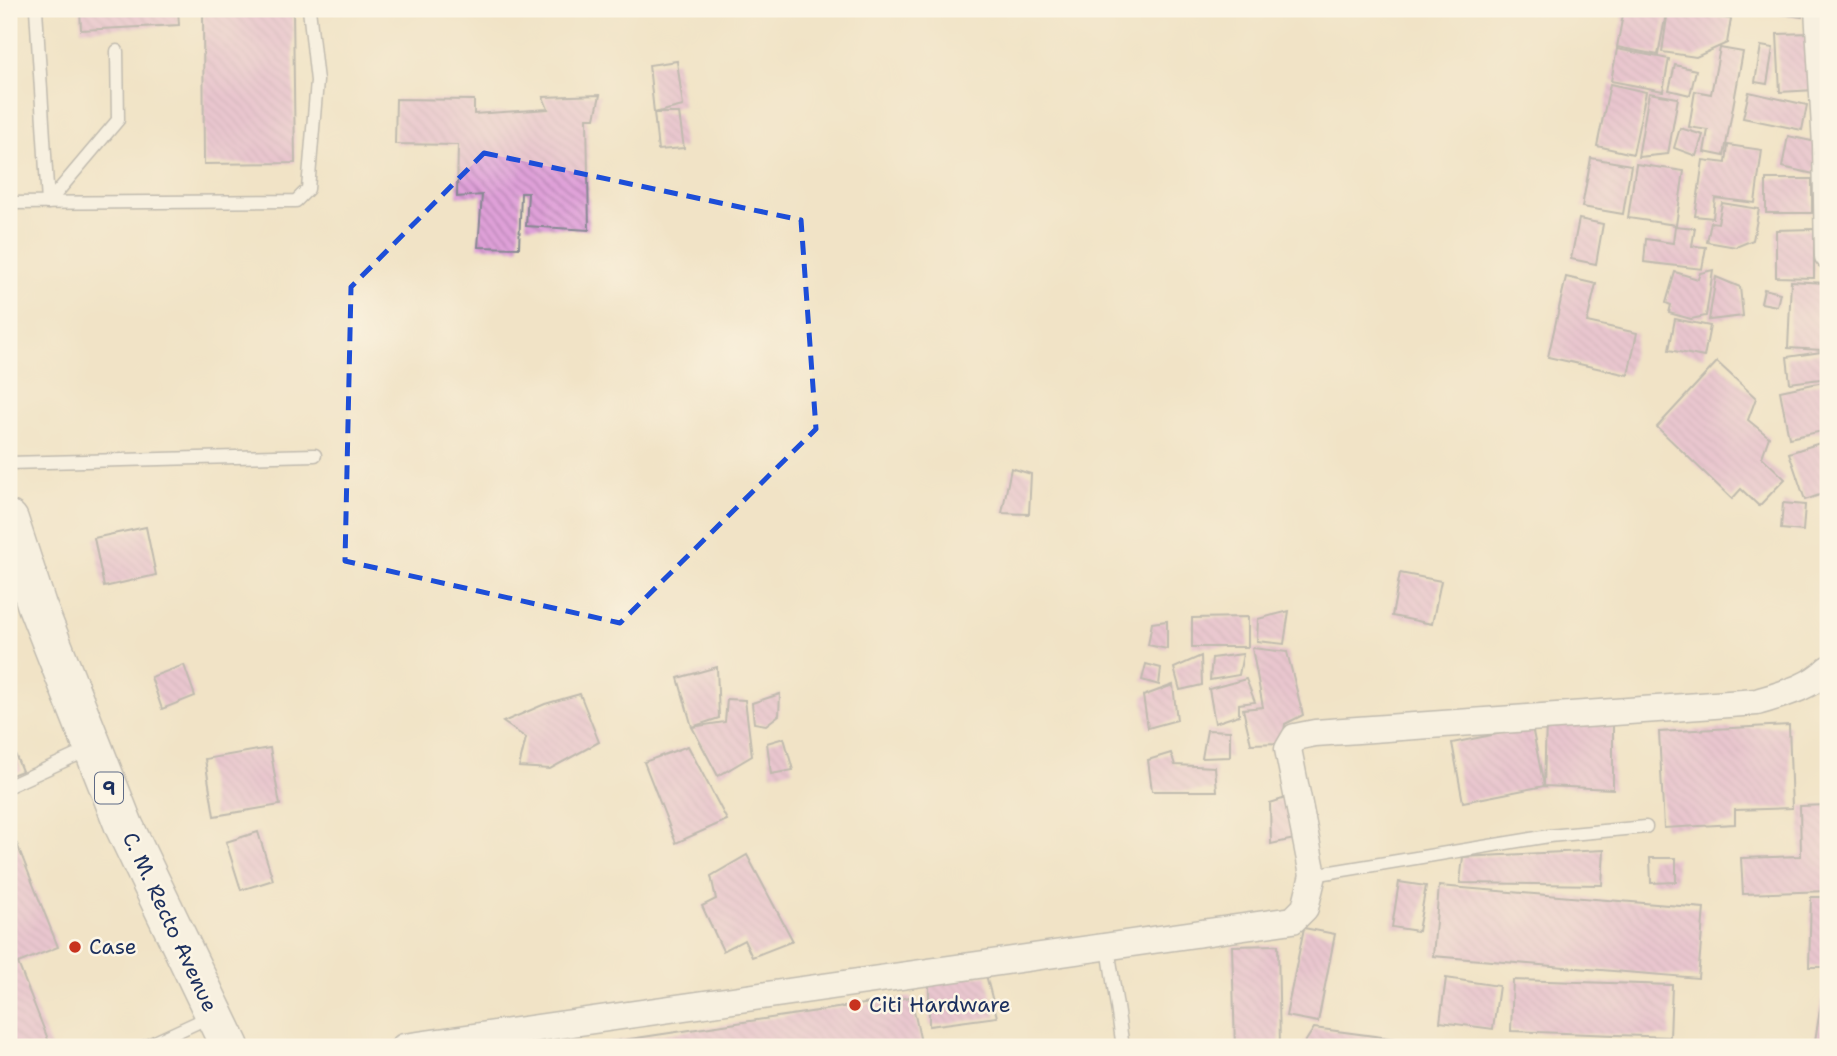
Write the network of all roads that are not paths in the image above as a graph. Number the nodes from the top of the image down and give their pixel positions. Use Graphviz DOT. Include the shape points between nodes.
graph roads {
  1 [pos="36,9"];
  2 [pos="309,9"];
  3 [pos="1818,9"];
  4 [pos="117,51"];
  5 [pos="9,202"];
  6 [pos="48,202"];
  7 [pos="1828,256"];
  8 [pos="315,455"];
  9 [pos="9,463"];
  10 [pos="9,520"];
  11 [pos="1828,669"];
  12 [pos="93,747"];
  13 [pos="9,786"];
  14 [pos="1646,827"];
  15 [pos="1313,875"];
  16 [pos="1108,947"];
  17 [pos="222,1031"];
  18 [pos="144,1047"];
  19 [pos="404,1047"];
  20 [pos="1123,1047"];
  1 -- 6 [label="lane"];
  2 -- 6 [label="lane" via="317,81 308,189 302,197 284,203"];
  3 -- 7 [label="street"];
  4 -- 6 [label="lane" via="118,120"];
  5 -- 6 [label="lane"];
  8 -- 9 [label="lane"];
  10 -- 12 [label="highway, C. M. Recto Avenue / 9" via="37,606"];
  11 -- 15 [label="street" via="1794,691 1757,702 1295,737 1288,749"];
  12 -- 13 [label="lane"];
  12 -- 17 [label="highway, C. M. Recto Avenue / 9" via="124,826"];
  14 -- 15 [label="lane" via="1549,836"];
  15 -- 16 [label="street" via="1305,908 1293,920"];
  16 -- 19 [label="street"];
  16 -- 20 [label="lane"];
  17 -- 18 [label="lane"];
}
